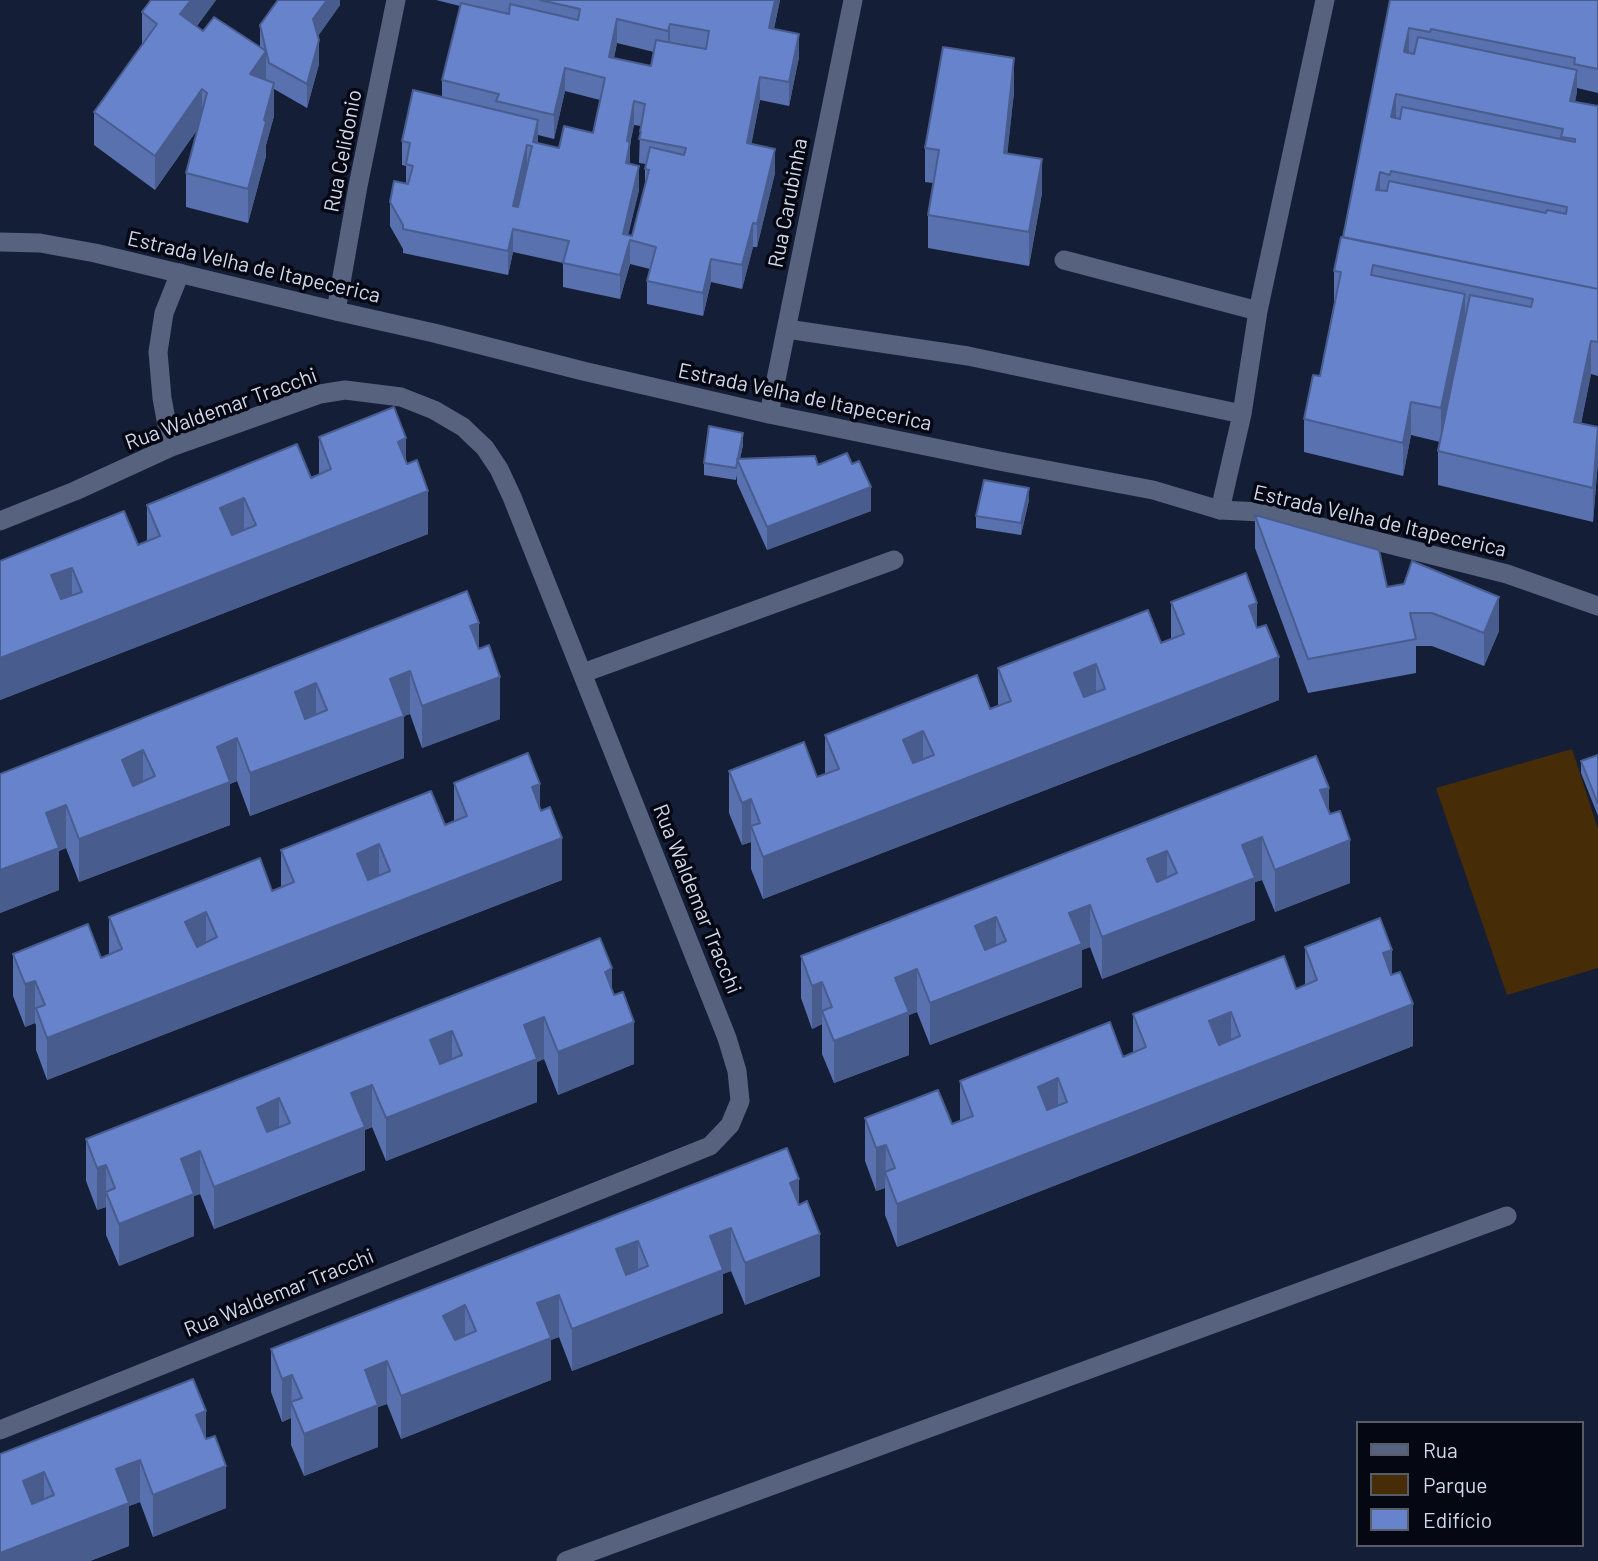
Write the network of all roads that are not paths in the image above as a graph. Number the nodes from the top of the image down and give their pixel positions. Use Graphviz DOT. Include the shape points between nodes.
graph roads {
  1 [pos="396,0"];
  2 [pos="853,0"];
  3 [pos="1325,0"];
  4 [pos="0,242"];
  5 [pos="1064,260"];
  6 [pos="180,273"];
  7 [pos="336,311"];
  8 [pos="1258,311"];
  9 [pos="787,328"];
  10 [pos="769,414"];
  11 [pos="1242,414"];
  12 [pos="171,447"];
  13 [pos="1220,510"];
  14 [pos="0,521"];
  15 [pos="894,560"];
  16 [pos="1598,606"];
  17 [pos="583,673"];
  18 [pos="1507,1216"];
  19 [pos="0,1430"];
  20 [pos="566,1561"];
  1 -- 7 [label="street, Rua Celidonio"];
  2 -- 9 [label="street, Rua Carubinha"];
  3 -- 8 [label="street"];
  4 -- 6 [label="street, Estrada Velha de Itapecerica" via="51,245"];
  5 -- 8 [label="street"];
  6 -- 7 [label="street, Estrada Velha de Itapecerica"];
  6 -- 12 [label="street" via="164,313 158,352"];
  7 -- 10 [label="street, Estrada Velha de Itapecerica"];
  8 -- 11 [label="street"];
  9 -- 10 [label="street, Rua Carubinha"];
  9 -- 11 [label="street" via="968,356"];
  10 -- 13 [label="street, Estrada Velha de Itapecerica" via="1153,490"];
  11 -- 13 [label="street"];
  12 -- 14 [label="street, Rua Waldemar Tracchi"];
  12 -- 17 [label="street, Rua Waldemar Tracchi" via="320,394 345,390 401,397 434,410 463,427 499,468"];
  13 -- 16 [label="street, Estrada Velha de Itapecerica" via="1261,512 1414,550 1507,574"];
  15 -- 17 [label="street"];
  17 -- 19 [label="street, Rua Waldemar Tracchi" via="727,1038 740,1101 730,1125 710,1146"];
  18 -- 20 [label="street"];
}
